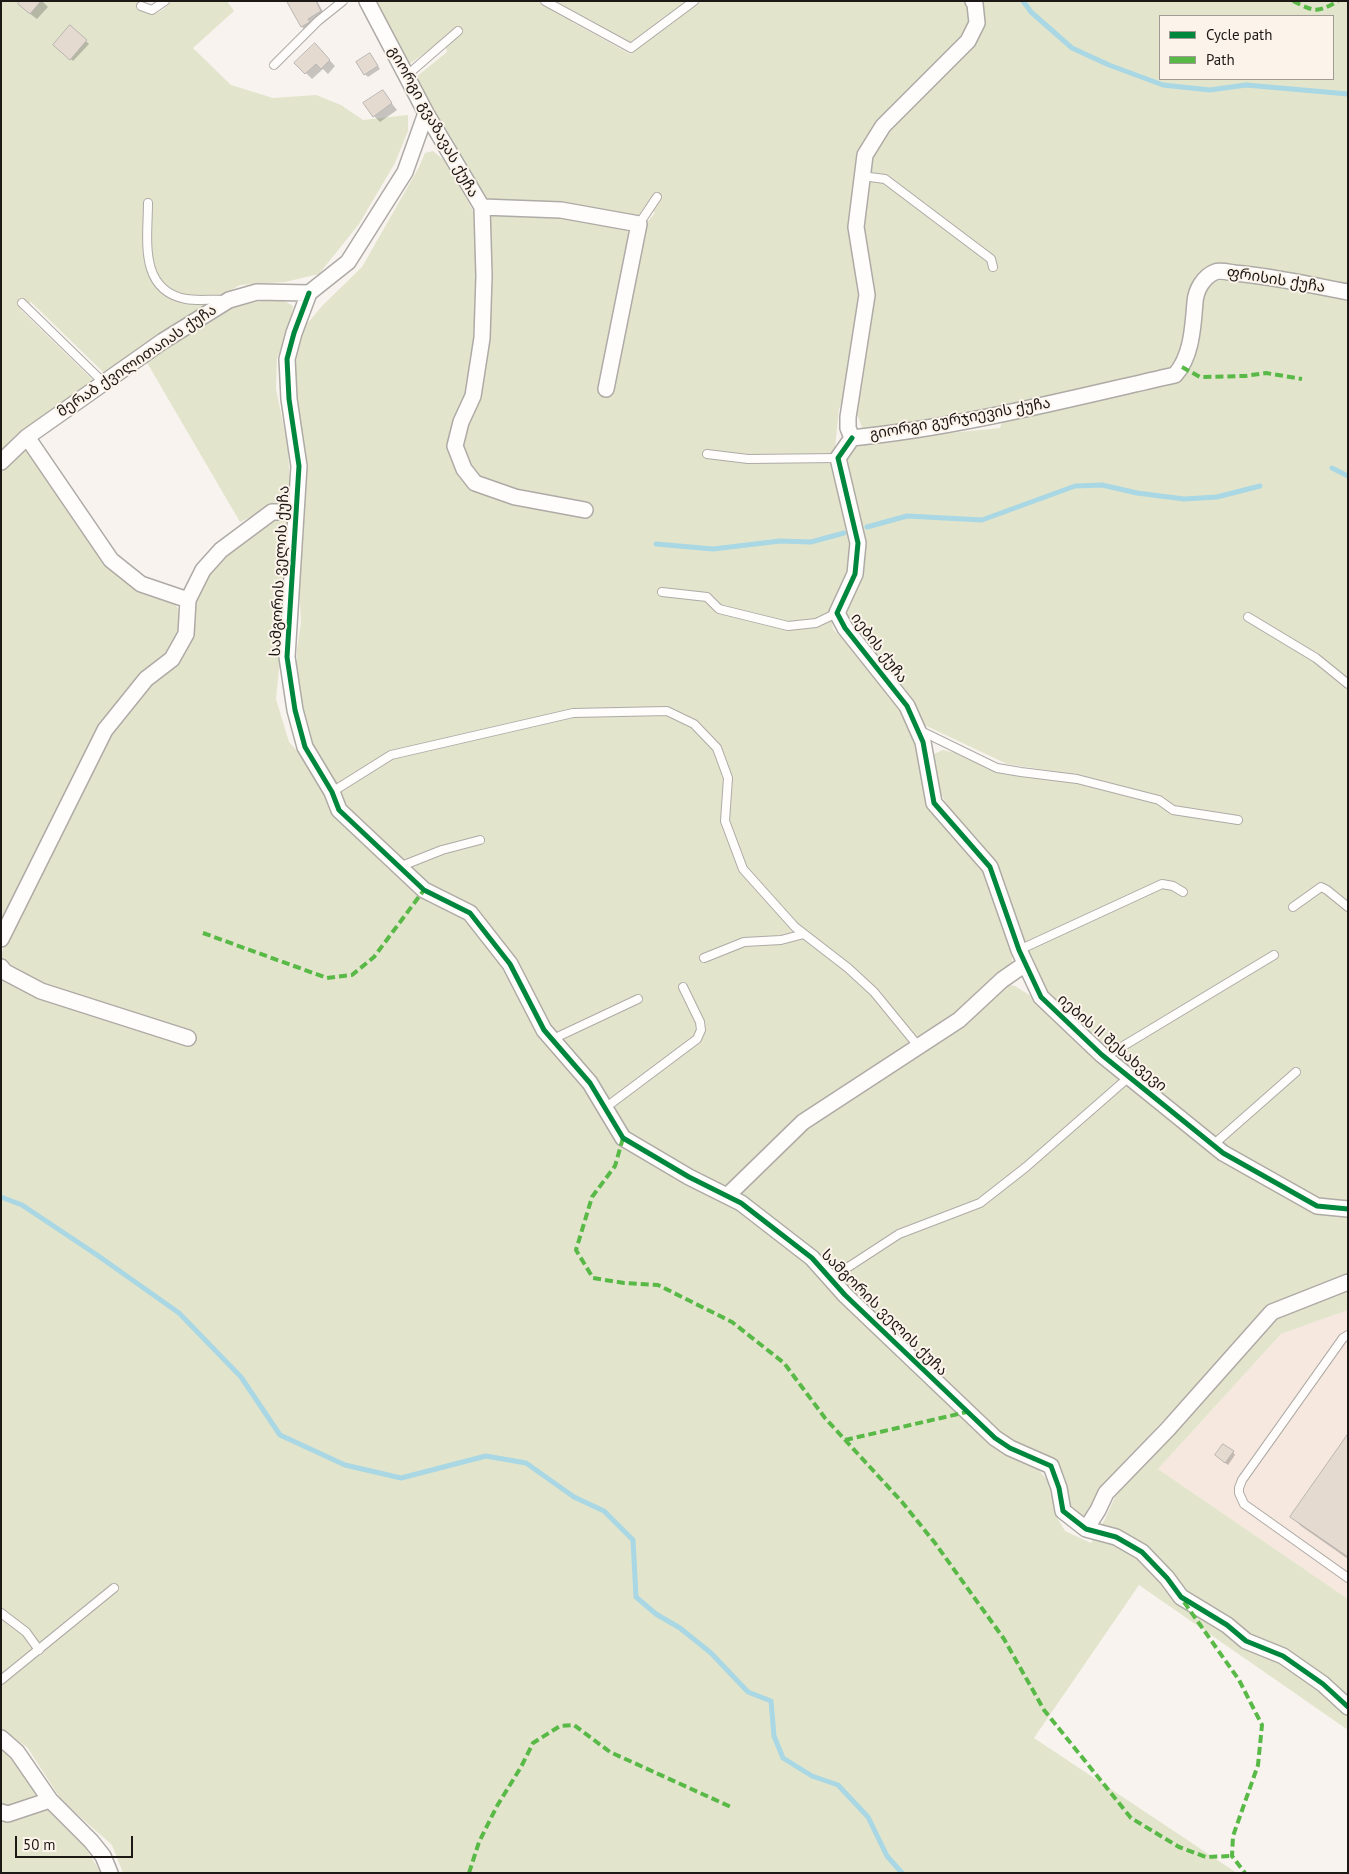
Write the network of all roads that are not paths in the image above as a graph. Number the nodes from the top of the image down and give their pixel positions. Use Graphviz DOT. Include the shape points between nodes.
graph roads {
  1 [pos="165,1"];
  2 [pos="343,1"];
  3 [pos="367,1"];
  4 [pos="545,1"];
  5 [pos="694,1"];
  6 [pos="973,1"];
  7 [pos="141,6"];
  8 [pos="458,31"];
  9 [pos="274,65"];
  10 [pos="406,76"];
  11 [pos="426,113"];
  12 [pos="862,176"];
  13 [pos="657,197"];
  14 [pos="148,203"];
  15 [pos="482,207"];
  16 [pos="639,224"];
  17 [pos="993,267"];
  18 [pos="1206,278"];
  19 [pos="1348,292"];
  20 [pos="310,293"];
  21 [pos="229,300"];
  22 [pos="22,303"];
  23 [pos="104,383"];
  24 [pos="606,389"];
  25 [pos="27,437"];
  26 [pos="852,438"];
  27 [pos="707,454"];
  28 [pos="838,458"];
  29 [pos="1,462"];
  30 [pos="585,510"];
  31 [pos="296,512"];
  32 [pos="662,592"];
  33 [pos="188,600"];
  34 [pos="837,613"];
  35 [pos="1248,617"];
  36 [pos="1348,684"];
  37 [pos="918,729"];
  38 [pos="332,792"];
  39 [pos="1238,820"];
  40 [pos="480,840"];
  41 [pos="399,867"];
  42 [pos="1183,892"];
  43 [pos="1293,907"];
  44 [pos="1348,907"];
  45 [pos="804,934"];
  46 [pos="1,938"];
  47 [pos="1274,955"];
  48 [pos="1022,957"];
  49 [pos="704,958"];
  50 [pos="1,967"];
  51 [pos="683,987"];
  52 [pos="638,999"];
  53 [pos="188,1038"];
  54 [pos="552,1039"];
  55 [pos="919,1047"];
  56 [pos="1105,1057"];
  57 [pos="1296,1072"];
  58 [pos="1129,1077"];
  59 [pos="605,1108"];
  60 [pos="1214,1145"];
  61 [pos="727,1196"];
  62 [pos="1348,1209"];
  63 [pos="830,1278"];
  64 [pos="1348,1282"];
  65 [pos="1348,1335"];
  66 [pos="1086,1529"];
  67 [pos="1348,1578"];
  68 [pos="114,1588"];
  69 [pos="1,1613"];
  70 [pos="39,1650"];
  71 [pos="1,1680"];
  72 [pos="1348,1707"];
  73 [pos="1,1738"];
  74 [pos="50,1800"];
  75 [pos="1,1812"];
  76 [pos="110,1873"];
  1 -- 7 [label="lane" via="152,10"];
  2 -- 9 [label="lane" via="318,20"];
  3 -- 10 [label="street, გიორგი გვაზავას ქუჩა"];
  4 -- 5 [label="lane" via="631,48"];
  6 -- 12 [label="street, გიორგი გურჯიევის ქუჩა" via="977,23 968,41 882,126 865,155"];
  8 -- 10 [label="lane"];
  10 -- 11 [label="street, გიორგი გვაზავას ქუჩა"];
  11 -- 15 [label="street, გიორგი გვაზავას ქუჩა"];
  11 -- 20 [label="street" via="405,172 348,262"];
  12 -- 17 [label="lane" via="885,178 991,259"];
  12 -- 26 [label="street, გიორგი გურჯიევის ქუჩა" via="856,226 867,295 848,417"];
  13 -- 16 [label="lane"];
  14 -- 21 [label="lane" via="148,261 154,280 169,292 185,298"];
  15 -- 16 [label="street" via="561,210"];
  15 -- 30 [label="street, გიორგი გვაზავას ქუჩა" via="482,338 473,396 455,446 464,469 476,483 515,498"];
  16 -- 24 [label="street"];
  18 -- 19 [label="street, ფრისის ქუჩა" via="1217,271"];
  18 -- 26 [label="street, გიორგი გურჯიევის ქუჩა" via="1196,293 1187,354 1175,375 1006,414 904,433"];
  20 -- 21 [label="street, მერაბ ქვილითაიას ქუჩა" via="257,292"];
  20 -- 31 [label="street, სამგორის ველის ქუჩა" via="294,333 288,359 289,399 299,466"];
  21 -- 23 [label="street, მერაბ ქვილითაიას ქუჩა"];
  22 -- 23 [label="lane"];
  23 -- 25 [label="street, მერაბ ქვილითაიას ქუჩა"];
  25 -- 29 [label="street, მერაბ ქვილითაიას ქუჩა"];
  25 -- 33 [label="street" via="112,560 141,584"];
  26 -- 28 [label="street"];
  27 -- 28 [label="lane" via="748,459"];
  28 -- 34 [label="street, იების ქუჩა" via="858,543 855,574"];
  31 -- 33 [label="street, სამგორის ველის ქუჩა" via="272,512 221,550 203,570"];
  31 -- 38 [label="street, სამგორის ველის ქუჩა" via="286,657 305,747"];
  32 -- 34 [label="lane" via="707,597 719,609 788,626 816,623"];
  33 -- 46 [label="street, სამგორის ველის ქუჩა" via="186,634 172,659 146,679 105,730"];
  34 -- 37 [label="street, იების ქუჩა" via="845,628 907,706"];
  35 -- 36 [label="lane" via="1316,658"];
  37 -- 39 [label="lane" via="998,768 1077,779 1159,800 1173,810"];
  37 -- 48 [label="street, იების II შესახვევი" via="934,803 990,866"];
  38 -- 41 [label="street, სამგორის ველის ქუჩა" via="339,810"];
  38 -- 45 [label="lane" via="391,755 573,713 667,711 694,724 717,748 728,778 725,821 743,869 794,927"];
  40 -- 41 [label="lane" via="442,850"];
  41 -- 54 [label="street, სამგორის ველის ქუჩა" via="424,890 470,913 510,964 544,1030"];
  42 -- 48 [label="lane" via="1162,884"];
  43 -- 44 [label="lane" via="1321,887"];
  45 -- 49 [label="lane" via="781,940 744,942"];
  45 -- 55 [label="lane" via="874,992"];
  47 -- 56 [label="lane"];
  48 -- 55 [label="street" via="1013,971 959,1020"];
  48 -- 56 [label="street, იების II შესახვევი" via="1041,997"];
  50 -- 53 [label="street" via="4,972 41,991"];
  51 -- 59 [label="lane" via="700,1022 697,1039"];
  52 -- 54 [label="lane"];
  54 -- 59 [label="street, სამგორის ველის ქუჩა" via="590,1083"];
  55 -- 61 [label="street" via="803,1122"];
  56 -- 58 [label="street, იების II შესახვევი"];
  57 -- 60 [label="lane"];
  58 -- 60 [label="street, იების II შესახვევი"];
  58 -- 63 [label="lane" via="980,1203 899,1234"];
  59 -- 61 [label="street, სამგორის ველის ქუჩა" via="623,1138"];
  60 -- 62 [label="street, იების II შესახვევი" via="1317,1206"];
  61 -- 63 [label="street, სამგორის ველის ქუჩა" via="742,1203 812,1258"];
  63 -- 66 [label="street, სამგორის ველის ქუჩა" via="995,1438 1051,1466 1063,1511"];
  64 -- 66 [label="street" via="1272,1312 1168,1430 1106,1493"];
  65 -- 67 [label="lane" via="1239,1488 1244,1504"];
  66 -- 72 [label="street, სამგორის ველის ქუჩა" via="1116,1537 1142,1552 1181,1597 1227,1625 1246,1641 1283,1656"];
  68 -- 70 [label="lane"];
  69 -- 70 [label="lane" via="26,1632"];
  70 -- 71 [label="lane"];
  73 -- 74 [label="street" via="17,1752"];
  74 -- 75 [label="street" via="8,1814"];
  74 -- 76 [label="street" via="91,1841 103,1856"];
}
